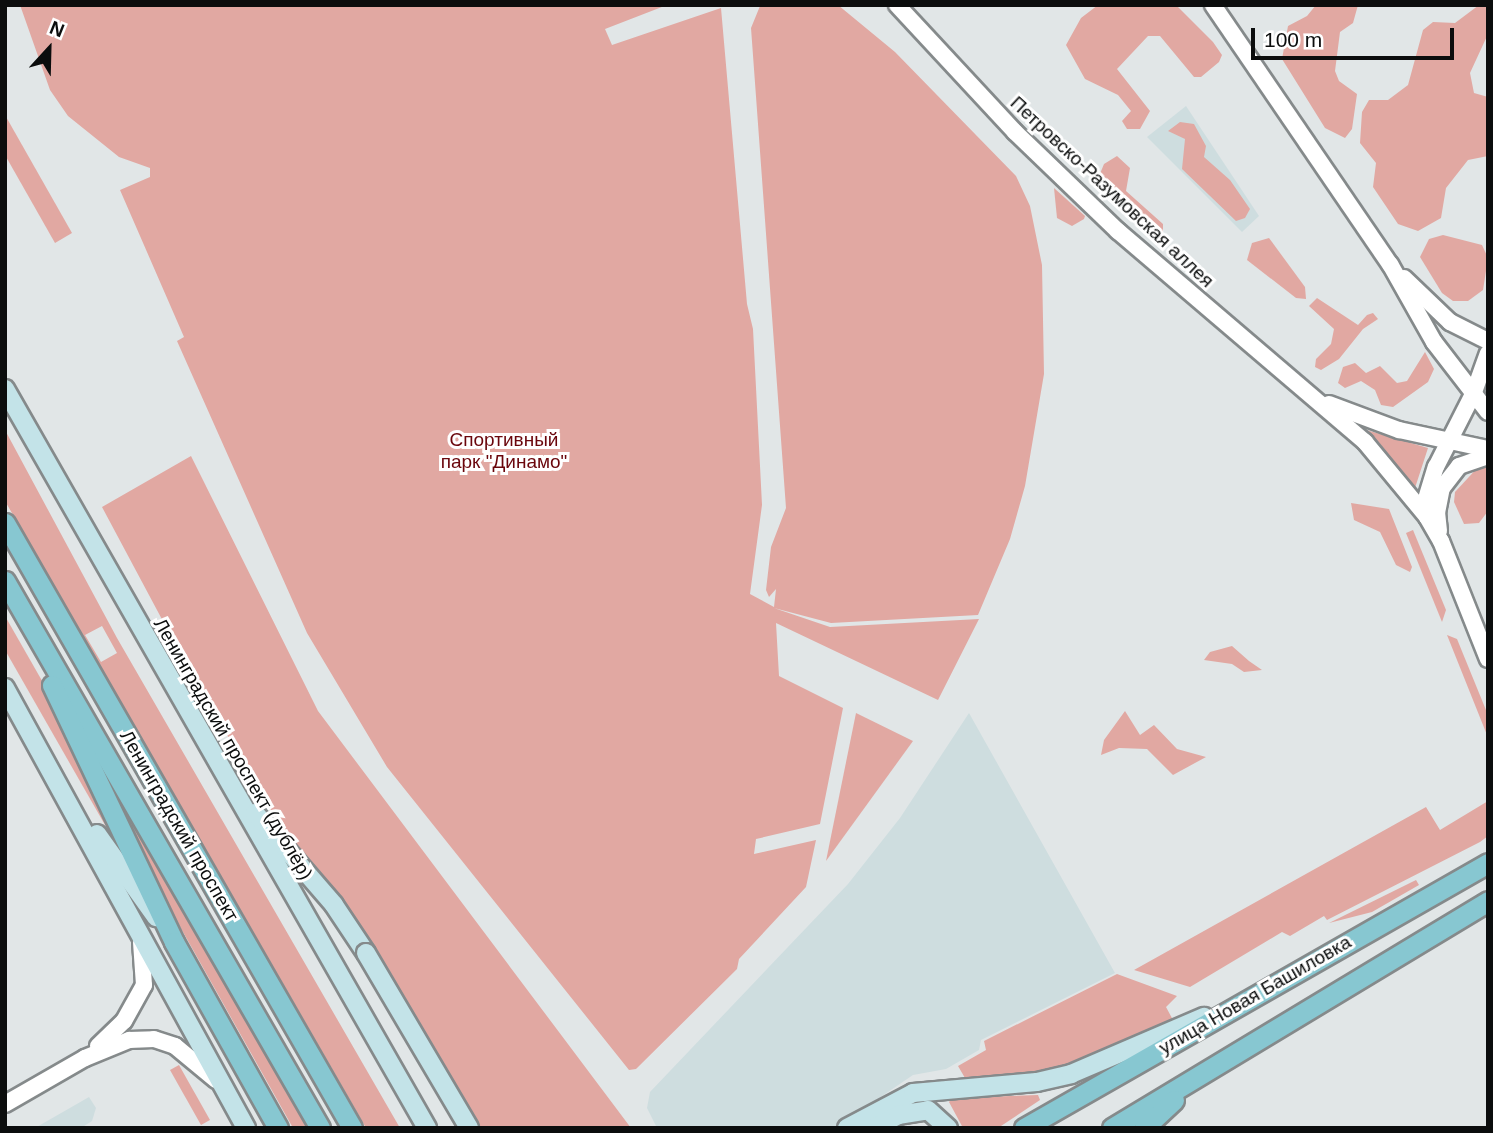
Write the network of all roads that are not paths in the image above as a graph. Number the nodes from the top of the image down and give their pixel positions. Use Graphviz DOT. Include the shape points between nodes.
graph roads {
  1 [pos="897,5"];
  2 [pos="1213,5"];
  3 [pos="1390,264"];
  4 [pos="1488,341"];
  5 [pos="1488,353"];
  6 [pos="5,389"];
  7 [pos="1474,392"];
  8 [pos="1311,396"];
  9 [pos="1488,412"];
  10 [pos="1450,441"];
  11 [pos="1488,449"];
  12 [pos="1488,456"];
  13 [pos="1427,517"];
  14 [pos="5,523"];
  15 [pos="1441,541"];
  16 [pos="9,587"];
  17 [pos="1488,659"];
  18 [pos="5,688"];
  19 [pos="47,762"];
  20 [pos="222,774"];
  21 [pos="1488,863"];
  22 [pos="1488,901"];
  23 [pos="132,917"];
  24 [pos="174,942"];
  25 [pos="1245,999"];
  26 [pos="1233,1054"];
  27 [pos="85,1058"];
  28 [pos="226,1092"];
  29 [pos="5,1104"];
  30 [pos="246,1128"];
  31 [pos="278,1128"];
  32 [pos="320,1128"];
  33 [pos="352,1128"];
  34 [pos="427,1128"];
  35 [pos="469,1128"];
  36 [pos="847,1128"];
  37 [pos="874,1128"];
  38 [pos="947,1128"];
  39 [pos="1024,1128"];
  40 [pos="1112,1128"];
  41 [pos="1144,1128"];
  1 -- 8 [label="street, Петровско-Разумовская аллея" via="1015,132 1118,232"];
  2 -- 3 [label="street"];
  3 -- 4 [label="street" via="1450,321"];
  3 -- 7 [label="street" via="1434,342"];
  5 -- 7 [label="street"];
  6 -- 20 [label="main road, Ленинградский проспект (дублёр)"];
  7 -- 9 [label="street"];
  7 -- 10 [label="street"];
  8 -- 10 [label="street, Петровско-Разумовская аллея" via="1385,426"];
  8 -- 13 [label="street, Петровско-Разумовская аллея" via="1365,442"];
  10 -- 11 [label="street, Петровско-Разумовская аллея"];
  10 -- 13 [label="street" via="1429,488"];
  12 -- 15 [label="street, Петровско-Разумовская аллея" via="1459,466 1442,488 1437,513"];
  13 -- 15 [label="street, Петровско-Разумовская аллея"];
  14 -- 33 [label="main road, Ленинградский проспект"];
  15 -- 17 [label="street, Петровско-Разумовская аллея"];
  16 -- 24 [label="main road" via="34,650"];
  16 -- 32 [label="main road, Ленинградский проспект"];
  18 -- 19 [label="main road"];
  19 -- 23 [label="main road"];
  19 -- 24 [label="main road"];
  20 -- 34 [label="main road, Ленинградский проспект (дублёр)"];
  20 -- 35 [label="main road, bridge" via="334,905"];
  21 -- 25 [label="main road, улица Новая Башиловка"];
  22 -- 26 [label="main road, улица Новая Башиловка"];
  23 -- 27 [label="street" via="143,952 145,985 124,1021"];
  23 -- 28 [label="main road"];
  24 -- 31 [label="main road"];
  25 -- 36 [label="main road" via="1071,1074 1037,1082 913,1093"];
  25 -- 39 [label="main road, улица Новая Башиловка"];
  26 -- 40 [label="main road, улица Новая Башиловка"];
  26 -- 41 [label="main road"];
  27 -- 28 [label="street" via="129,1040 154,1039 194,1058"];
  27 -- 29 [label="street"];
  28 -- 30 [label="main road"];
  37 -- 38 [label="main road" via="920,1110 939,1115"];
}
